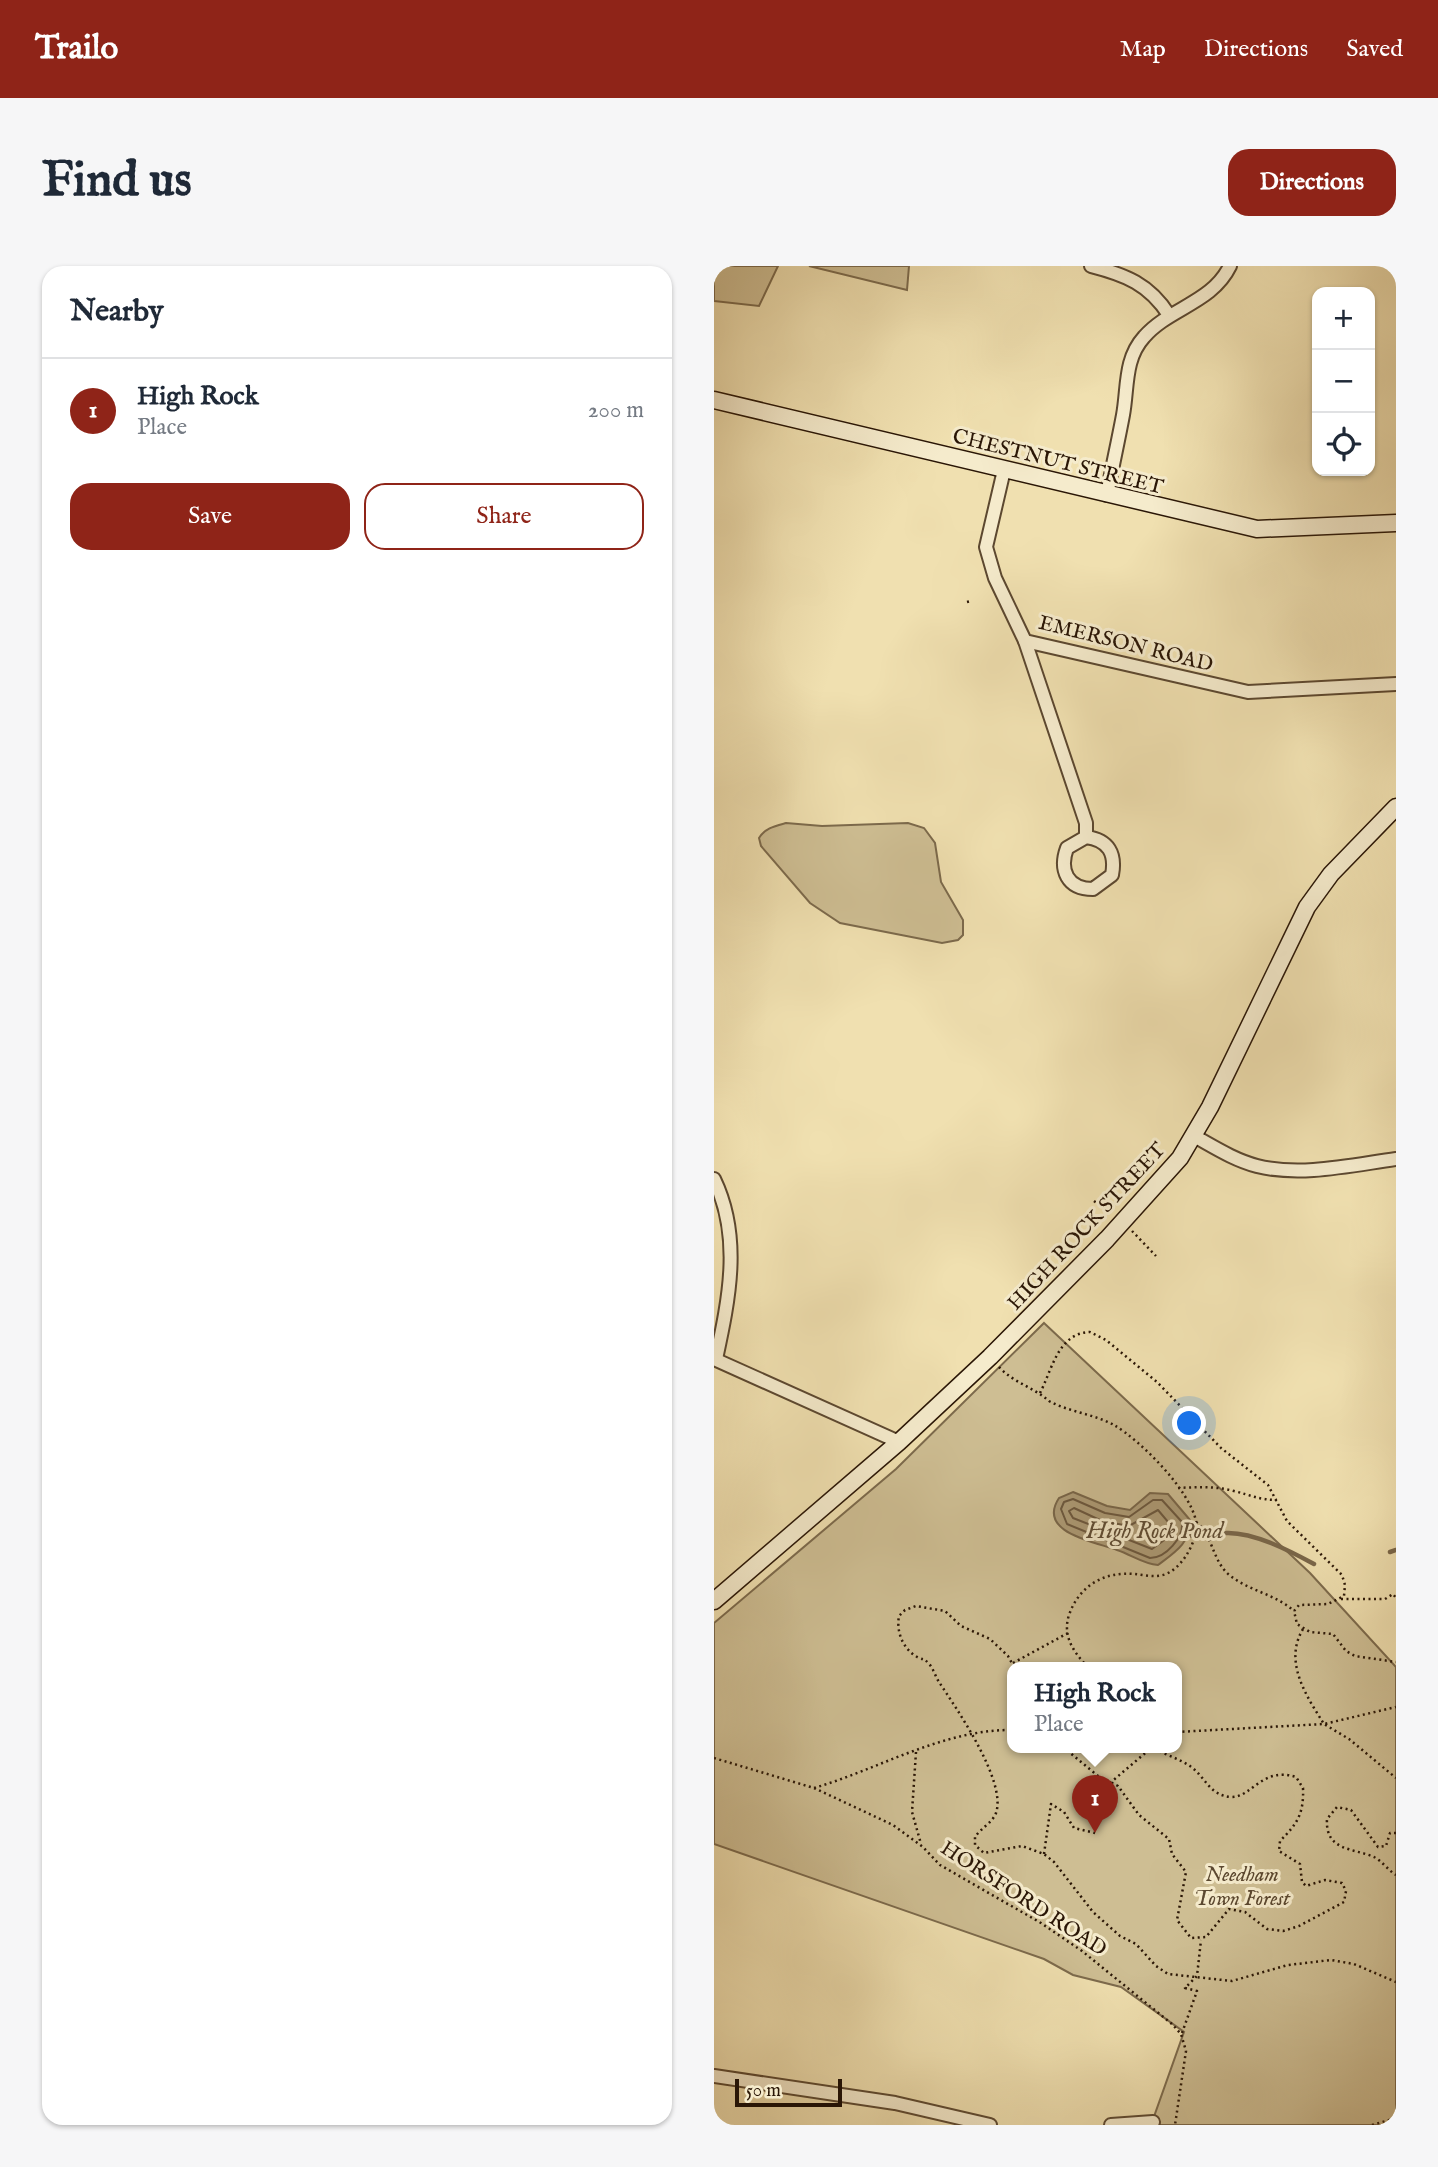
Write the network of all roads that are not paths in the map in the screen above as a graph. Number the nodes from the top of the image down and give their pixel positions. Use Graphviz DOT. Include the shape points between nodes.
graph roads {
  1 [pos="1091,266"];
  2 [pos="1230,266"];
  3 [pos="1169,316"];
  4 [pos="714,400"];
  5 [pos="1004,470"];
  6 [pos="1107,495"];
  7 [pos="1396,512"];
  8 [pos="1396,523"];
  9 [pos="1025,640"];
  10 [pos="1396,684"];
  11 [pos="1396,807"];
  12 [pos="1086,837"];
  13 [pos="1194,1136"];
  14 [pos="1396,1159"];
  15 [pos="714,1179"];
  16 [pos="715,1359"];
  17 [pos="899,1443"];
  18 [pos="714,1601"];
  19 [pos="714,2076"];
  20 [pos="1153,2122"];
  21 [pos="990,2125"];
  22 [pos="1111,2125"];
  1 -- 3 [label="street" via="1141,283"];
  2 -- 3 [label="street" via="1217,286"];
  3 -- 6 [label="street" via="1143,338 1131,357"];
  4 -- 5 [label="street, CHESTNUT STREET"];
  5 -- 6 [label="street, CHESTNUT STREET"];
  5 -- 9 [label="street, EMERSON ROAD" via="986,547 995,578"];
  6 -- 8 [label="street, CHESTNUT STREET" via="1257,529"];
  7 -- 8 [label="street"];
  9 -- 10 [label="street, EMERSON ROAD" via="1248,692"];
  9 -- 12 [label="street" via="1083,808"];
  11 -- 13 [label="street, HIGH ROCK STREET" via="1331,874 1307,907"];
  12 -- 12 [label="street" via="1109,847 1114,862 1112,875 1093,889 1072,884 1062,861 1067,848"];
  13 -- 14 [label="street" via="1257,1166 1290,1170"];
  13 -- 17 [label="street, HIGH ROCK STREET" via="1180,1158 1087,1259"];
  15 -- 16 [label="street" via="727,1212 732,1250"];
  16 -- 17 [label="street"];
  17 -- 18 [label="street, HIGH ROCK STREET"];
  19 -- 21 [label="street" via="895,2103"];
  20 -- 22 [label="street"];
}
